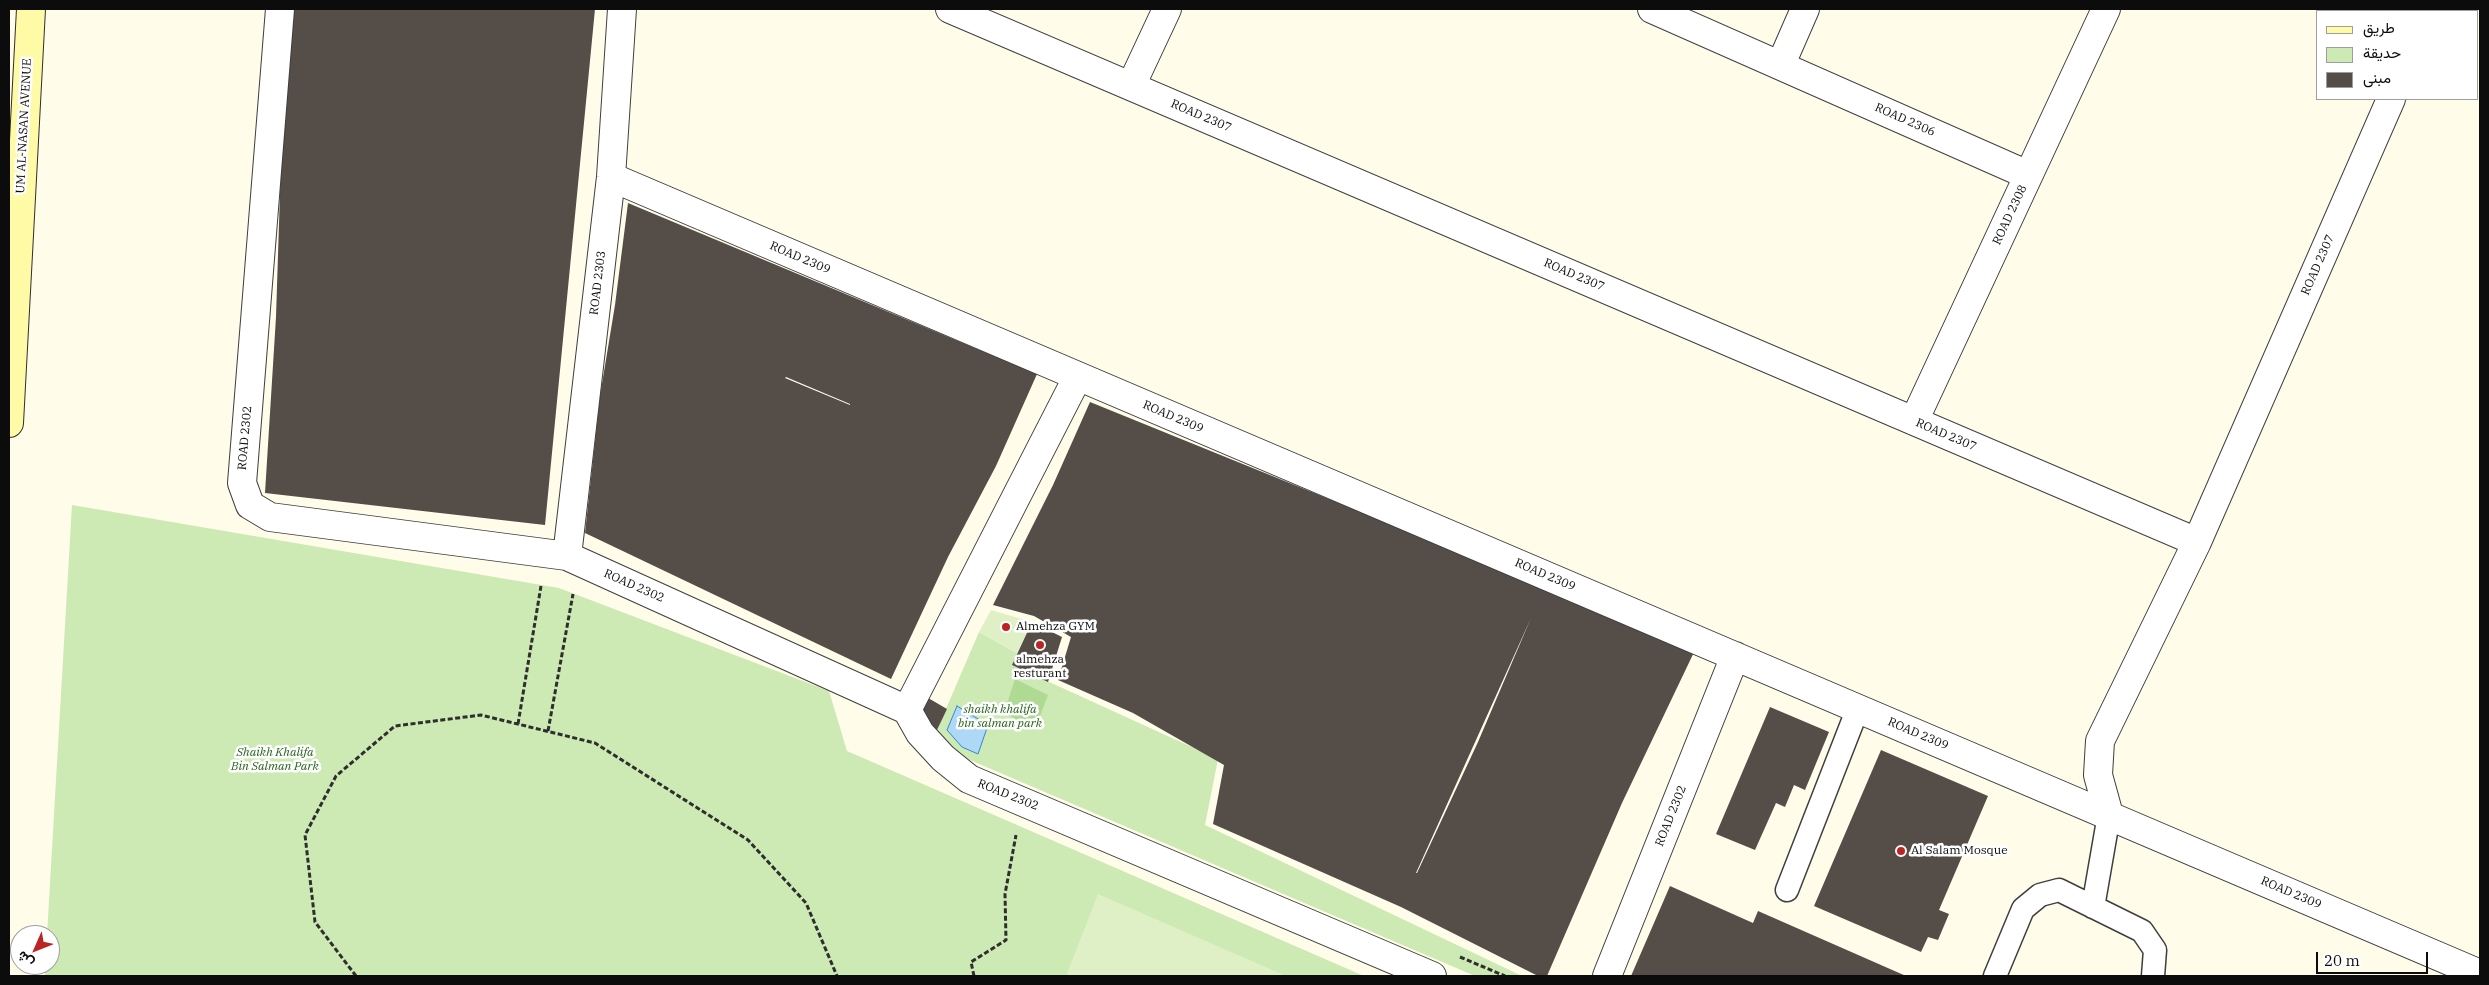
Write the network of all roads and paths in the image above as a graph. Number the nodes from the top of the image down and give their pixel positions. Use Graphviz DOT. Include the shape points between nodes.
graph roads {
  1 [pos="31,9"];
  2 [pos="280,9"];
  3 [pos="622,9"];
  4 [pos="950,9"];
  5 [pos="1167,9"];
  6 [pos="1652,9"];
  7 [pos="1805,9"];
  8 [pos="2106,9"];
  9 [pos="1781,64"];
  10 [pos="1131,86"];
  11 [pos="2391,100"];
  12 [pos="2028,175"];
  13 [pos="611,177"];
  14 [pos="1078,376"];
  15 [pos="1914,421"];
  16 [pos="9,423"];
  17 [pos="2197,542"];
  18 [pos="564,557"];
  19 [pos="1735,656"];
  20 [pos="1858,708"];
  21 [pos="907,710"];
  22 [pos="518,724"];
  23 [pos="548,731"];
  24 [pos="1026,802"];
  25 [pos="2110,815"];
  26 [pos="1787,890"];
  27 [pos="2094,907"];
  28 [pos="2480,974"];
  29 [pos="356,976"];
  30 [pos="837,976"];
  31 [pos="974,976"];
  32 [pos="1432,976"];
  33 [pos="1607,976"];
  34 [pos="1995,976"];
  35 [pos="2153,976"];
  1 -- 16 [label="main road, UM AL-NASAN AVENUE"];
  2 -- 18 [label="street, ROAD 2302" via="242,483 250,505 270,517"];
  3 -- 13 [label="street, ROAD 2303"];
  4 -- 10 [label="street, ROAD 2307"];
  5 -- 10 [label="street"];
  6 -- 9 [label="street, ROAD 2306"];
  7 -- 9 [label="street"];
  8 -- 12 [label="street, ROAD 2308"];
  9 -- 12 [label="street, ROAD 2306"];
  10 -- 15 [label="street, ROAD 2307"];
  11 -- 17 [label="street, ROAD 2307"];
  12 -- 15 [label="street, ROAD 2308"];
  13 -- 14 [label="street, ROAD 2309"];
  13 -- 18 [label="street, ROAD 2303"];
  14 -- 19 [label="street, ROAD 2309"];
  14 -- 21 [label="street"];
  15 -- 17 [label="street, ROAD 2307"];
  17 -- 25 [label="street, ROAD 2307" via="2100,741 2098,775"];
  18 -- 21 [label="street, ROAD 2302"];
  18 -- 22 [label="path"];
  18 -- 23 [label="path"];
  19 -- 20 [label="street, ROAD 2309"];
  19 -- 33 [label="street, ROAD 2302"];
  20 -- 25 [label="street, ROAD 2309"];
  20 -- 26 [label="lane"];
  21 -- 24 [label="street, ROAD 2302" via="920,733 969,779"];
  22 -- 23 [label="path"];
  22 -- 29 [label="path" via="481,715 395,726 336,776 305,835 315,922"];
  23 -- 30 [label="path" via="595,743 748,840 806,903"];
  24 -- 31 [label="path" via="1005,894 1006,940 971,962"];
  24 -- 32 [label="street, ROAD 2302"];
  25 -- 27 [label="lane"];
  25 -- 28 [label="street, ROAD 2309"];
  27 -- 34 [label="lane" via="2059,890 2040,895 2023,910"];
  27 -- 35 [label="lane" via="2142,931 2155,950"];
}
